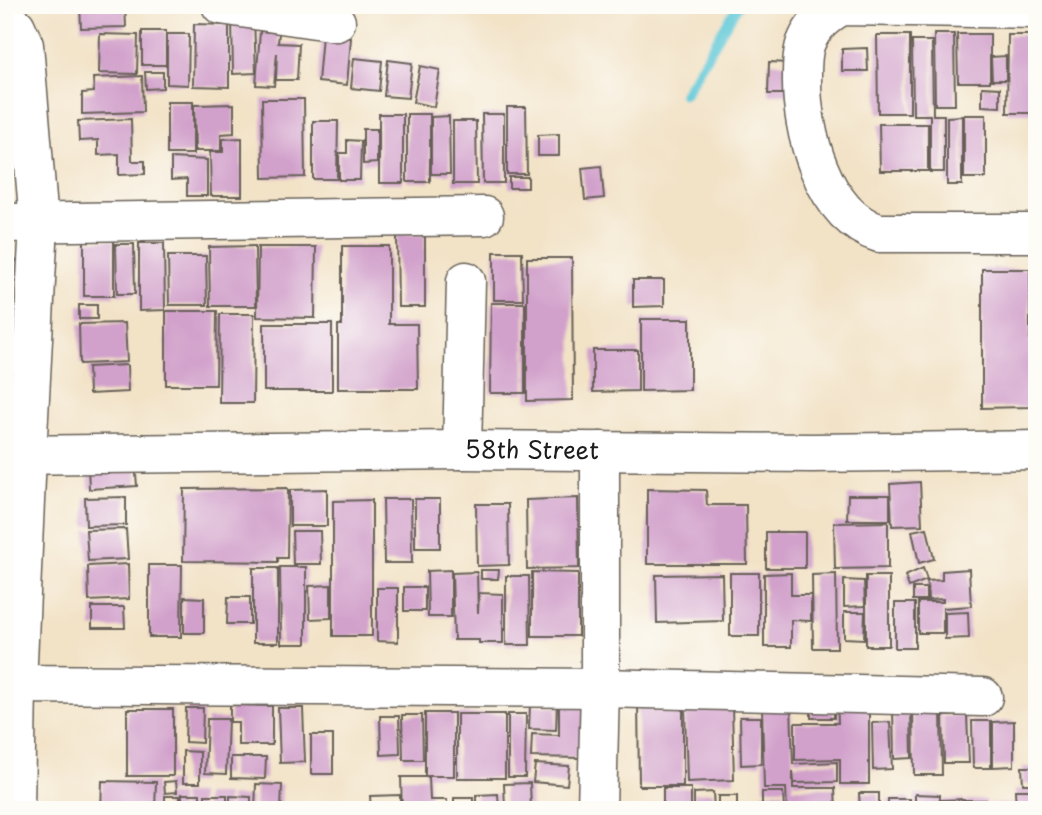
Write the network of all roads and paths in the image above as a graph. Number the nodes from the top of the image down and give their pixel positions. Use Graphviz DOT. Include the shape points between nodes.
graph roads {
  1 [pos="221,5"];
  2 [pos="1037,9"];
  3 [pos="15,18"];
  4 [pos="337,22"];
  5 [pos="484,216"];
  6 [pos="22,223"];
  7 [pos="1037,233"];
  8 [pos="466,281"];
  9 [pos="462,450"];
  10 [pos="1037,450"];
  11 [pos="600,451"];
  12 [pos="16,455"];
  13 [pos="11,685"];
  14 [pos="600,688"];
  15 [pos="983,697"];
  16 [pos="15,810"];
  17 [pos="597,810"];
  1 -- 4 [label="street"];
  2 -- 7 [label="street" via="841,6 825,15 806,40 802,102 815,160 851,219 865,228 879,233"];
  3 -- 6 [label="street" via="24,45"];
  5 -- 6 [label="street"];
  6 -- 12 [label="street"];
  8 -- 9 [label="street"];
  9 -- 11 [label="street, 58th Street"];
  9 -- 12 [label="street, 58th Street"];
  10 -- 11 [label="street, 58th Street"];
  11 -- 14 [label="street"];
  12 -- 13 [label="street"];
  13 -- 14 [label="street"];
  13 -- 16 [label="street"];
  14 -- 15 [label="street"];
  14 -- 17 [label="street"];
}
